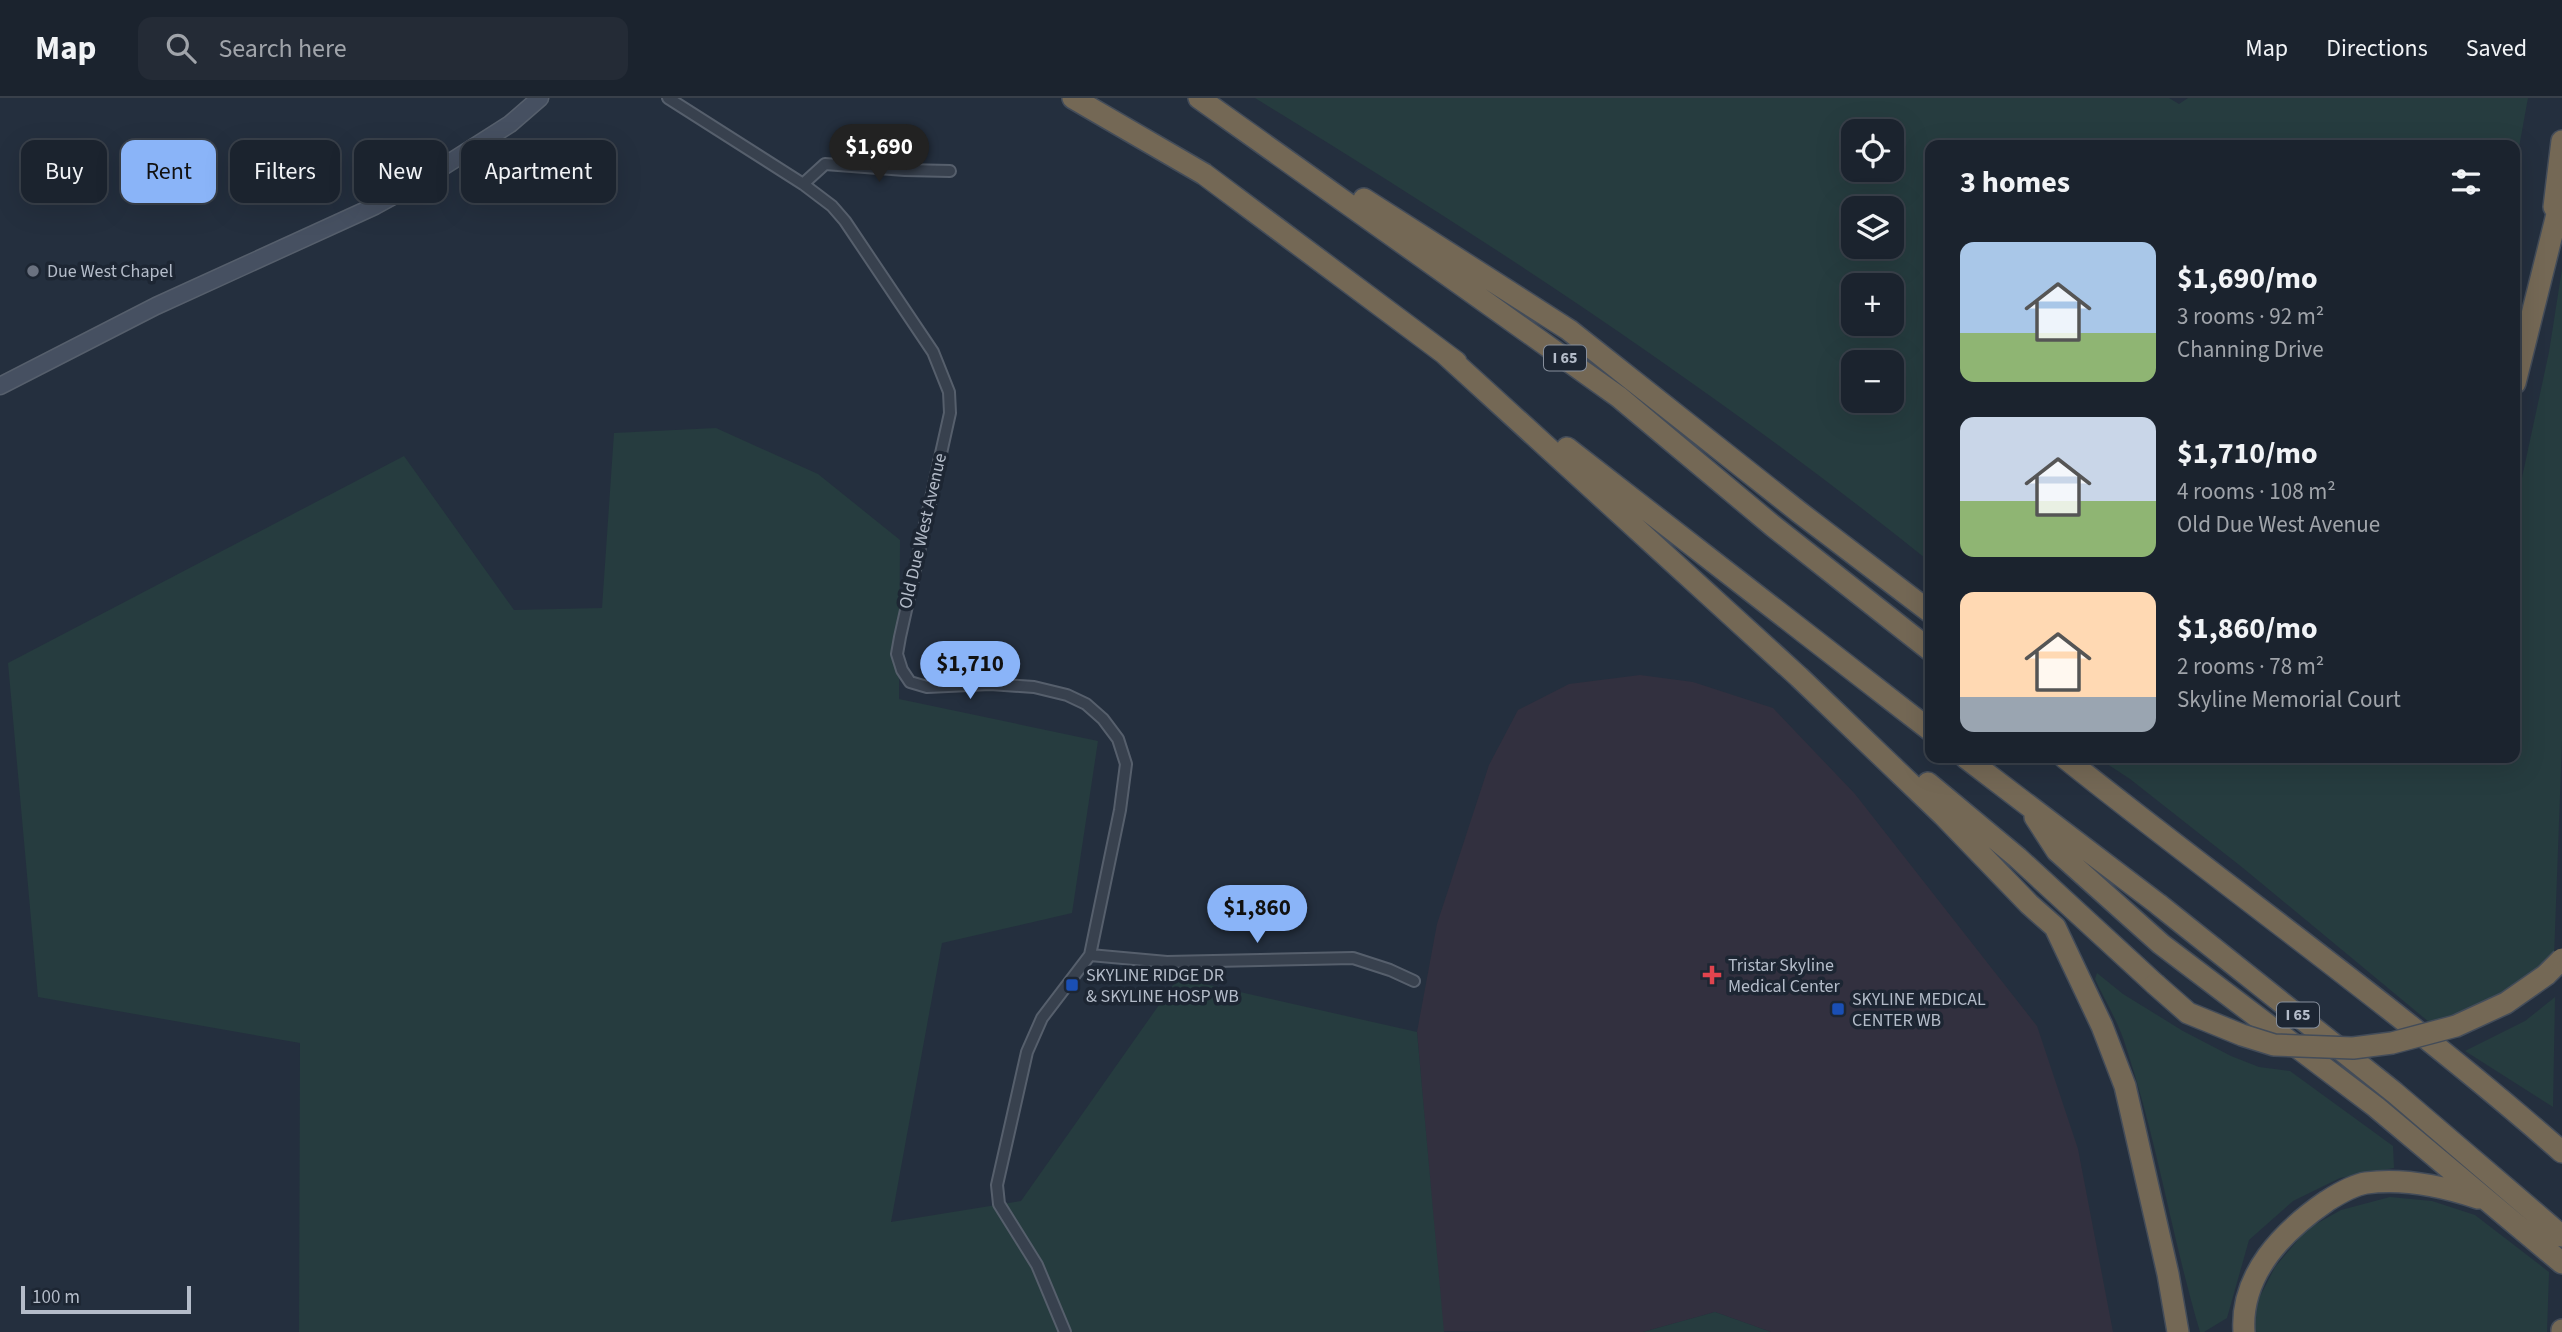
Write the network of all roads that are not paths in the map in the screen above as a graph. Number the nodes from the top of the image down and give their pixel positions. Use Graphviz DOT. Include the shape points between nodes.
graph roads {
  1 [pos="540,98"];
  2 [pos="668,98"];
  3 [pos="1073,98"];
  4 [pos="1199,98"];
  5 [pos="2562,141"];
  6 [pos="950,171"];
  7 [pos="803,184"];
  8 [pos="2562,194"];
  9 [pos="2550,241"];
  10 [pos="1445,354"];
  11 [pos="2520,363"];
  12 [pos="1,384"];
  13 [pos="1925,608"];
  14 [pos="1925,646"];
  15 [pos="1799,677"];
  16 [pos="1925,726"];
  17 [pos="1973,763"];
  18 [pos="2071,763"];
  19 [pos="2026,804"];
  20 [pos="1090,956"];
  21 [pos="2562,959"];
  22 [pos="1414,981"];
  23 [pos="2453,1060"];
  24 [pos="2562,1133"];
  25 [pos="2562,1152"];
  26 [pos="2515,1223"];
  27 [pos="2562,1236"];
  28 [pos="2562,1263"];
  29 [pos="2168,1274"];
  30 [pos="1065,1332"];
  31 [pos="2178,1332"];
  32 [pos="2186,1332"];
  33 [pos="2244,1332"];
  1 -- 12 [label="main road" via="489,138 375,206 156,306"];
  2 -- 7 [label="street, Old Due West Avenue"];
  3 -- 10 [label="highway" via="1204,174"];
  4 -- 13 [label="highway" via="1569,330"];
  4 -- 14 [label="highway, I 65" via="1619,397"];
  5 -- 9 [label="highway"];
  6 -- 7 [label="street" via="825,164"];
  7 -- 20 [label="street, Old Due West Avenue" via="845,221 933,352 949,392 950,413 897,654 902,670 910,682 927,687 990,684 1067,695 1086,704 1118,739 1125,764 1120,810"];
  8 -- 9 [label="highway"];
  9 -- 11 [label="highway"];
  10 -- 15 [label="highway"];
  10 -- 16 [label="highway"];
  15 -- 21 [label="highway, bridge" via="2018,858 2188,1013 2242,1035 2274,1045 2353,1048 2392,1043 2456,1026 2506,1003"];
  15 -- 29 [label="highway" via="2055,927 2125,1086"];
  17 -- 19 [label="highway, I 65"];
  18 -- 23 [label="highway"];
  19 -- 26 [label="highway" via="2057,851 2161,944 2376,1107"];
  19 -- 27 [label="highway, I 65" via="2395,1093"];
  20 -- 22 [label="street" via="1167,962 1353,958"];
  20 -- 30 [label="street, Old Due West Avenue" via="1042,1018 1027,1052 997,1185 999,1204 1037,1265"];
  23 -- 24 [label="highway"];
  23 -- 25 [label="highway"];
  26 -- 28 [label="highway"];
  26 -- 33 [label="highway" via="2478,1198 2452,1189 2363,1183 2309,1213 2270,1250 2249,1293"];
  29 -- 31 [label="highway"];
  29 -- 32 [label="highway"];
}
